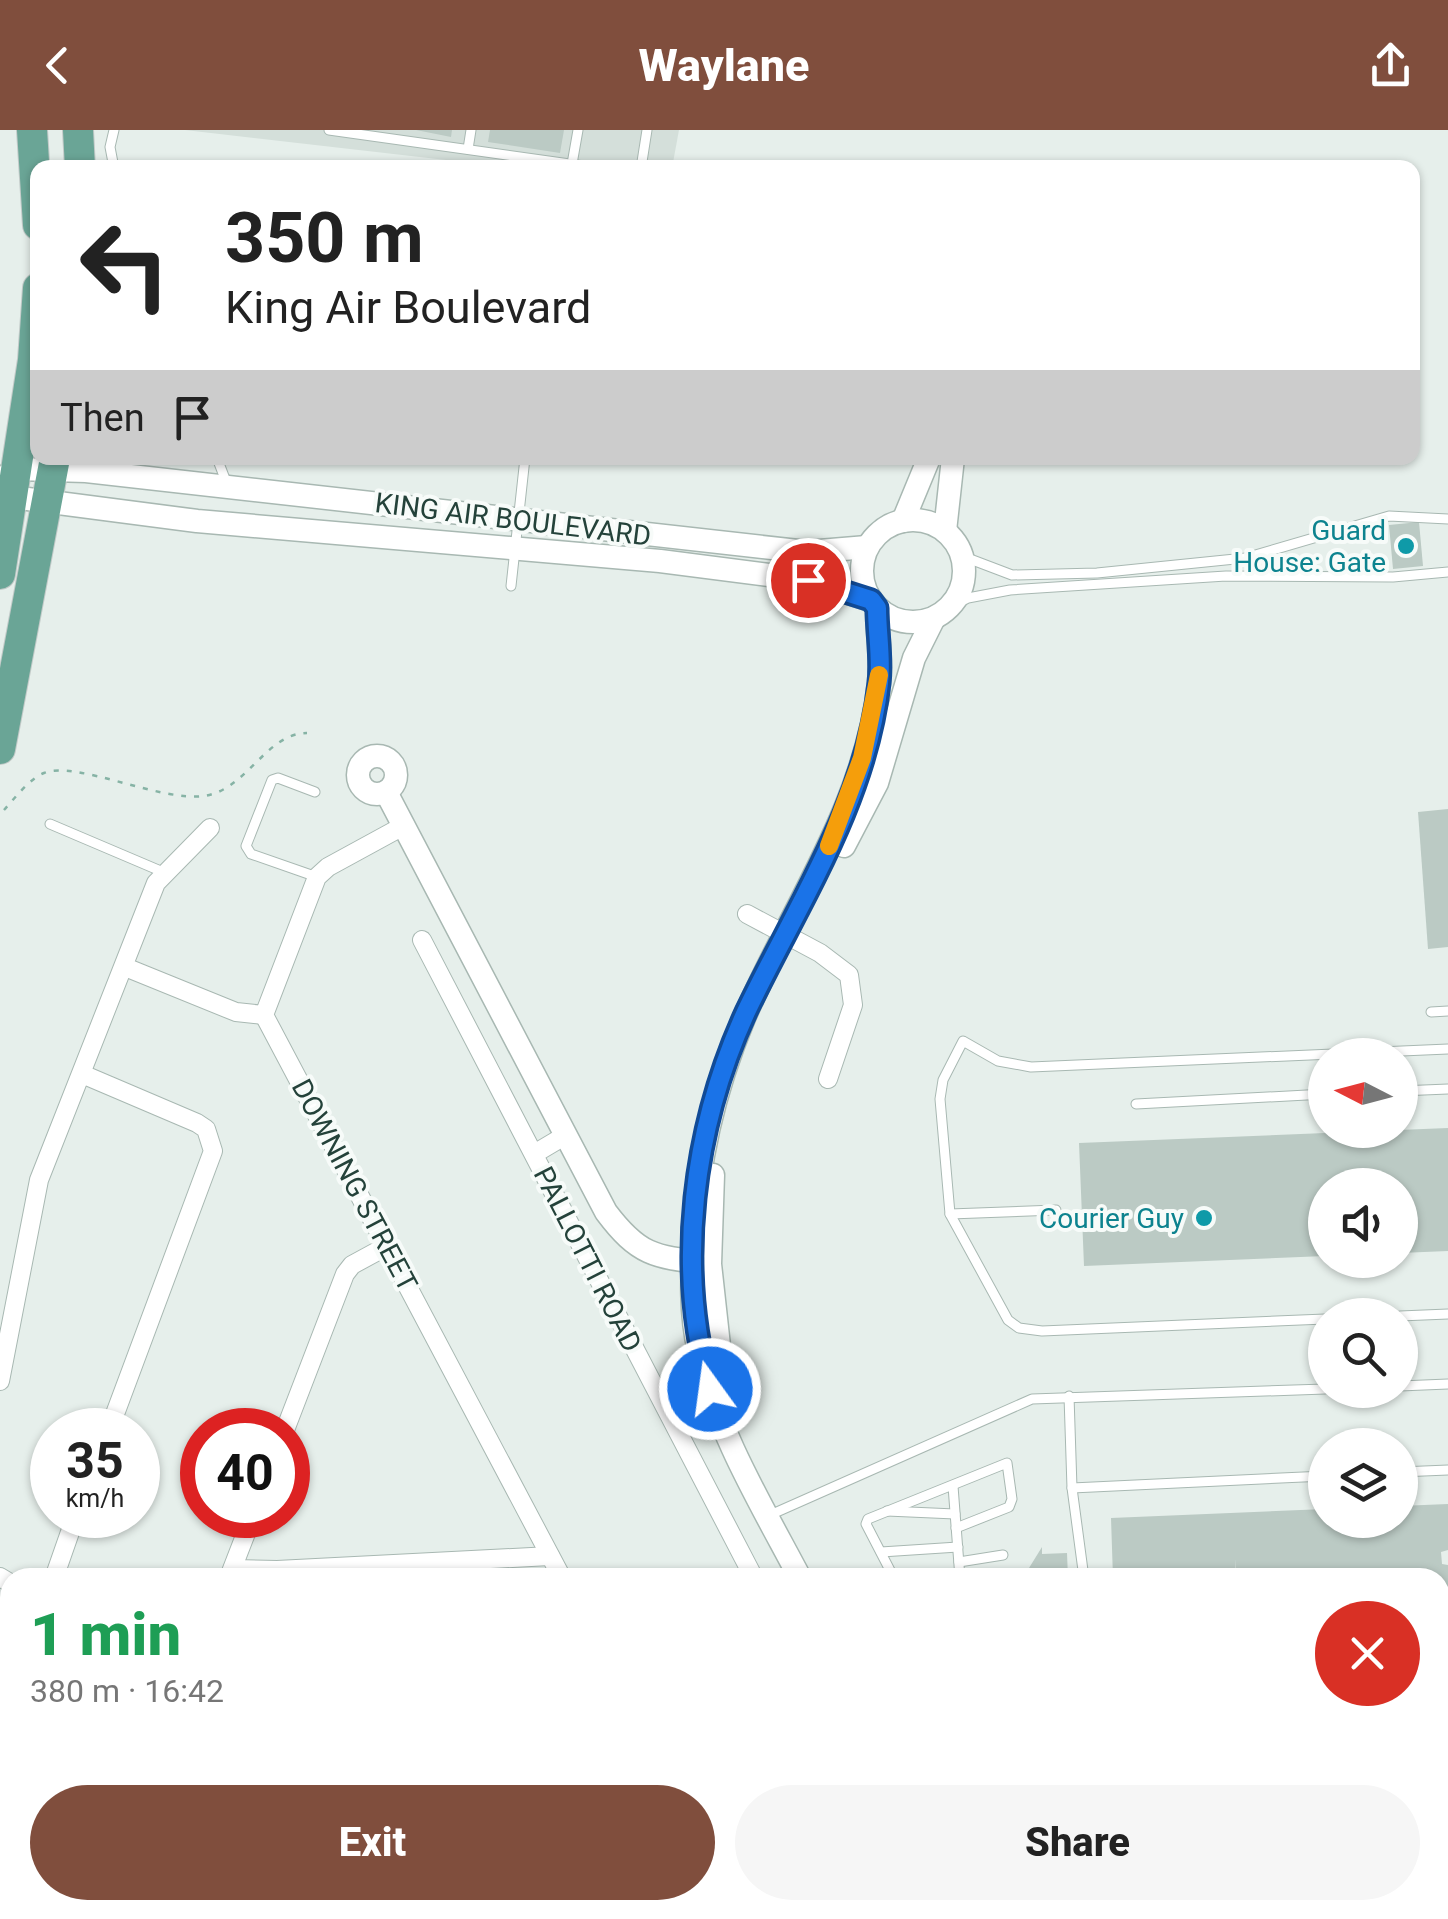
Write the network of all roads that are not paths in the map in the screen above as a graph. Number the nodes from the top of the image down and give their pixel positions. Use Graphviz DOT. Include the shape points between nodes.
graph roads {
  1 [pos="32,130"];
  2 [pos="78,130"];
  3 [pos="114,130"];
  4 [pos="329,130"];
  5 [pos="471,130"];
  6 [pos="578,130"];
  7 [pos="647,130"];
  8 [pos="364,132"];
  9 [pos="468,149"];
  10 [pos="34,160"];
  11 [pos="80,160"];
  12 [pos="112,160"];
  13 [pos="544,160"];
  14 [pos="573,160"];
  15 [pos="642,160"];
  16 [pos="30,374"];
  17 [pos="52,465"];
  18 [pos="54,465"];
  19 [pos="61,465"];
  20 [pos="220,465"];
  21 [pos="524,465"];
  22 [pos="925,465"];
  23 [pos="952,465"];
  24 [pos="7,483"];
  25 [pos="228,486"];
  26 [pos="46,502"];
  27 [pos="1448,519"];
  28 [pos="518,520"];
  29 [pos="902,521"];
  30 [pos="945,531"];
  31 [pos="515,545"];
  32 [pos="868,547"];
  33 [pos="962,556"];
  34 [pos="1448,572"];
  35 [pos="0,574"];
  36 [pos="511,586"];
  37 [pos="874,604"];
  38 [pos="942,613"];
  39 [pos="0,749"];
  40 [pos="315,792"];
  41 [pos="386,792"];
  42 [pos="50,824"];
  43 [pos="404,826"];
  44 [pos="210,828"];
  45 [pos="163,872"];
  46 [pos="317,877"];
  47 [pos="747,914"];
  48 [pos="792,938"];
  49 [pos="422,940"];
  50 [pos="126,967"];
  51 [pos="1448,1011"];
  52 [pos="1431,1012"];
  53 [pos="264,1014"];
  54 [pos="1448,1048"];
  55 [pos="82,1074"];
  56 [pos="828,1079"];
  57 [pos="1448,1089"];
  58 [pos="1418,1090"];
  59 [pos="1308,1095"];
  60 [pos="1136,1104"];
  61 [pos="566,1135"];
  62 [pos="534,1154"];
  63 [pos="1056,1210"];
  64 [pos="950,1214"];
  65 [pos="387,1246"];
  66 [pos="702,1263"];
  67 [pos="1448,1314"];
  68 [pos="1418,1315"];
  69 [pos="1308,1320"];
  70 [pos="0,1381"];
  71 [pos="1448,1384"];
  72 [pos="1418,1385"];
  73 [pos="1308,1389"];
  74 [pos="1069,1396"];
  75 [pos="117,1408"];
  76 [pos="293,1408"];
  77 [pos="1448,1470"];
  78 [pos="1418,1471"];
  79 [pos="1308,1477"];
  80 [pos="953,1486"];
  81 [pos="1072,1488"];
  82 [pos="887,1511"];
  83 [pos="954,1514"];
  84 [pos="768,1516"];
  85 [pos="956,1528"];
  86 [pos="68,1538"];
  87 [pos="244,1538"];
  88 [pos="958,1546"];
  89 [pos="881,1552"];
  90 [pos="1002,1555"];
  91 [pos="550,1556"];
  92 [pos="960,1562"];
  93 [pos="57,1568"];
  94 [pos="233,1568"];
  95 [pos="316,1568"];
  96 [pos="557,1568"];
  97 [pos="749,1568"];
  98 [pos="795,1568"];
  99 [pos="889,1568"];
  100 [pos="960,1568"];
  101 [pos="1083,1568"];
  1 -- 10 [label="main road"];
  2 -- 11 [label="main road"];
  3 -- 12 [label="lane"];
  4 -- 8 [label="lane"];
  5 -- 9 [label="lane"];
  6 -- 14 [label="lane"];
  7 -- 15 [label="lane"];
  8 -- 9 [label="lane"];
  9 -- 13 [label="lane"];
  16 -- 24 [label="main road"];
  17 -- 24 [label="street"];
  18 -- 26 [label="main road"];
  19 -- 25 [label="street, KING AIR BOULEVARD"];
  20 -- 25 [label="lane"];
  21 -- 28 [label="lane"];
  22 -- 29 [label="street"];
  23 -- 30 [label="street"];
  24 -- 26 [label="street"];
  24 -- 35 [label="main road"];
  25 -- 28 [label="street, KING AIR BOULEVARD"];
  26 -- 31 [label="street, KING AIR BOULEVARD" via="198,521"];
  26 -- 39 [label="main road"];
  27 -- 33 [label="lane" via="1388,516 1245,558 1096,572 1012,575"];
  28 -- 31 [label="lane"];
  28 -- 32 [label="street, KING AIR BOULEVARD" via="808,552"];
  29 -- 30 [label="street"];
  29 -- 32 [label="street"];
  30 -- 33 [label="street"];
  31 -- 36 [label="lane"];
  31 -- 37 [label="street, KING AIR BOULEVARD" via="808,580"];
  32 -- 37 [label="street" via="862,568"];
  33 -- 38 [label="street" via="960,591"];
  34 -- 38 [label="lane" via="1212,576 1010,590 968,598"];
  37 -- 38 [label="street" via="909,622"];
  37 -- 48 [label="street" via="879,682 862,758"];
  38 -- 48 [label="street" via="914,658 876,782"];
  40 -- 46 [label="lane" via="272,780 246,846"];
  41 -- 43 [label="street, PALLOTTI ROAD"];
  42 -- 45 [label="lane"];
  43 -- 46 [label="street"];
  43 -- 61 [label="street, PALLOTTI ROAD"];
  44 -- 45 [label="street"];
  45 -- 50 [label="street"];
  46 -- 53 [label="street"];
  47 -- 48 [label="street"];
  48 -- 56 [label="street" via="842,968 854,986 854,1005"];
  48 -- 66 [label="street" via="738,1062"];
  49 -- 62 [label="street, PALLOTTI ROAD"];
  50 -- 53 [label="street" via="236,1012"];
  50 -- 55 [label="street"];
  51 -- 52 [label="lane"];
  53 -- 65 [label="street, DOWNING STREET"];
  54 -- 64 [label="lane" via="1031,1067 998,1061 963,1041 940,1099"];
  55 -- 70 [label="street" via="35,1198"];
  55 -- 75 [label="street" via="198,1122 213,1151"];
  57 -- 58 [label="lane"];
  59 -- 60 [label="lane"];
  61 -- 62 [label="street"];
  61 -- 66 [label="street, PALLOTTI ROAD" via="623,1234 650,1255"];
  62 -- 97 [label="street, PALLOTTI ROAD"];
  63 -- 64 [label="lane"];
  64 -- 69 [label="lane" via="1002,1312 1031,1332"];
  65 -- 76 [label="street" via="345,1274"];
  65 -- 91 [label="street, DOWNING STREET"];
  66 -- 84 [label="street" via="717,1362 744,1468"];
  67 -- 68 [label="lane"];
  71 -- 72 [label="lane"];
  73 -- 74 [label="lane"];
  74 -- 81 [label="lane"];
  74 -- 84 [label="lane" via="1012,1405"];
  77 -- 78 [label="lane"];
  79 -- 81 [label="lane"];
  80 -- 82 [label="lane"];
  80 -- 83 [label="lane"];
  80 -- 85 [label="lane" via="1003,1462 1009,1467 1009,1507"];
  81 -- 101 [label="lane"];
  82 -- 83 [label="lane"];
  82 -- 89 [label="lane" via="866,1524"];
  83 -- 85 [label="lane"];
  84 -- 98 [label="street"];
  85 -- 88 [label="lane"];
  86 -- 93 [label="street"];
  87 -- 94 [label="street"];
  88 -- 89 [label="lane"];
  88 -- 92 [label="lane"];
  89 -- 99 [label="lane"];
  90 -- 92 [label="lane"];
  91 -- 95 [label="street"];
  91 -- 96 [label="street, DOWNING STREET"];
  92 -- 100 [label="lane"];
}
